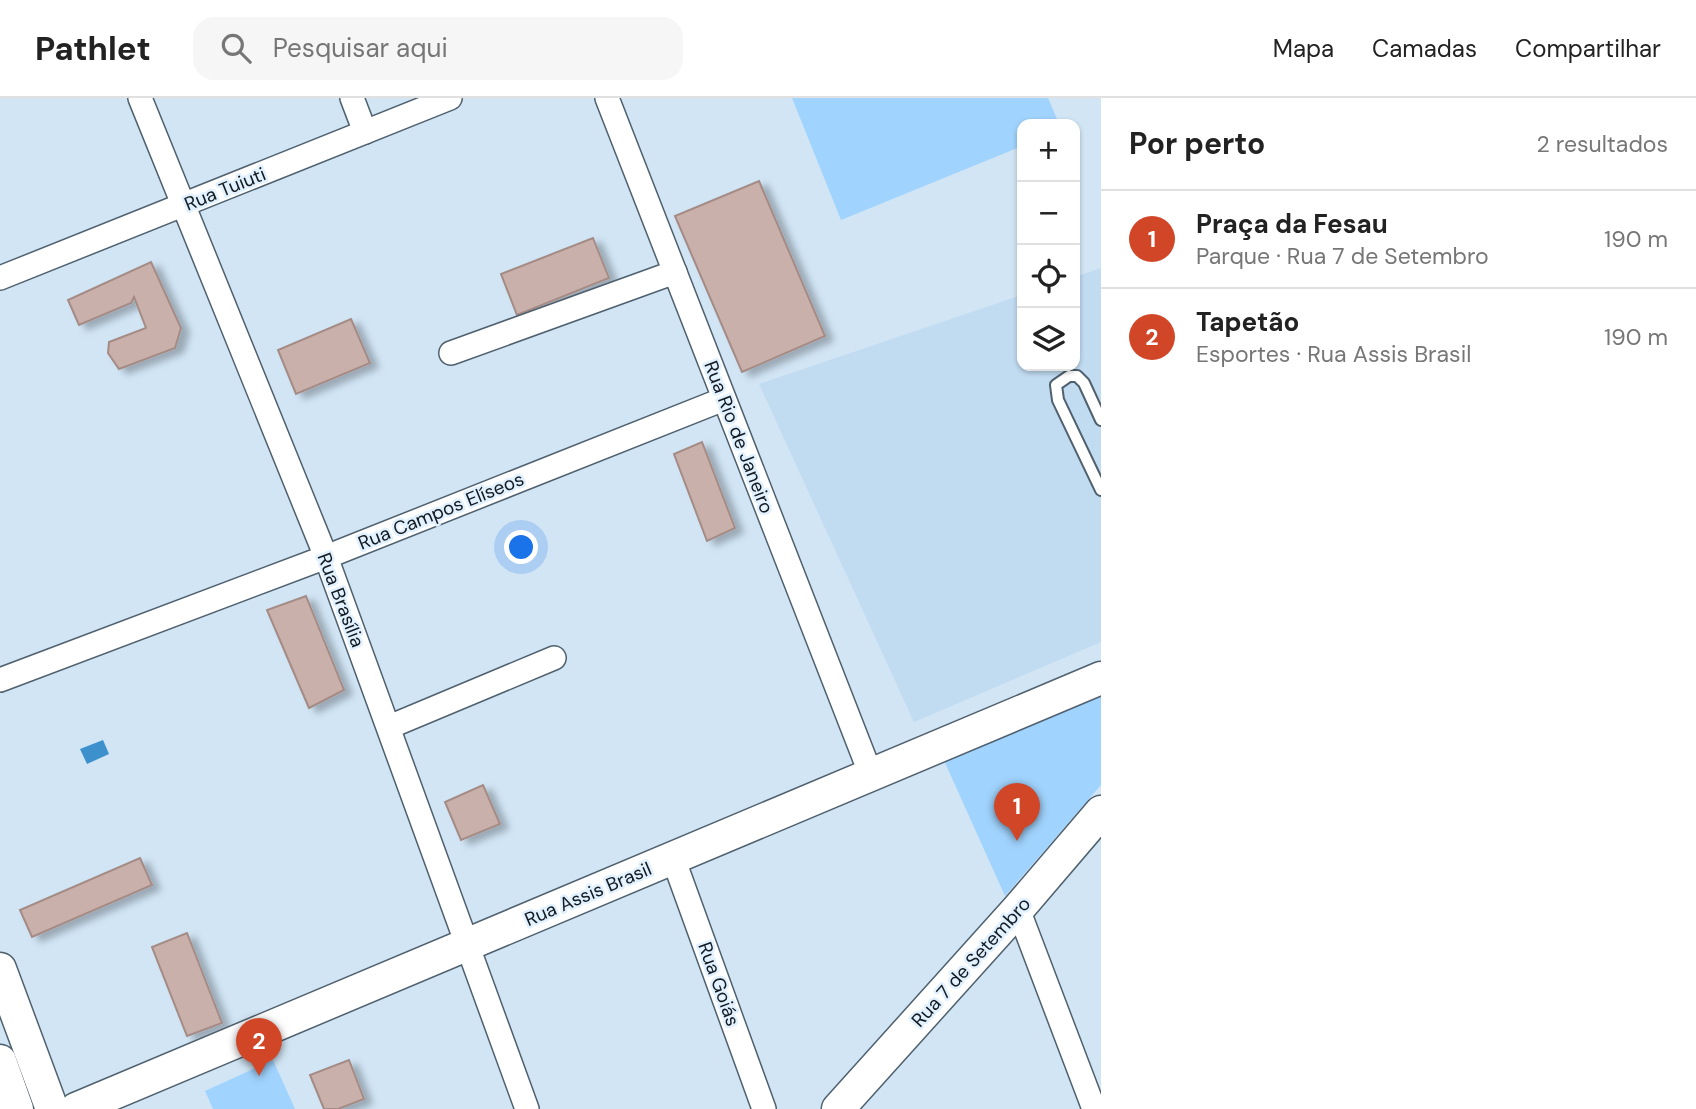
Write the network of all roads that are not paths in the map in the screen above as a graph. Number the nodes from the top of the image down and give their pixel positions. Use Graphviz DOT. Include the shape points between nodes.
graph roads {
  1 [pos="140,98"];
  2 [pos="352,98"];
  3 [pos="450,98"];
  4 [pos="607,98"];
  5 [pos="365,132"];
  6 [pos="184,206"];
  7 [pos="675,272"];
  8 [pos="0,278"];
  9 [pos="452,353"];
  10 [pos="724,399"];
  11 [pos="1101,420"];
  12 [pos="1101,490"];
  13 [pos="326,557"];
  14 [pos="554,658"];
  15 [pos="1101,678"];
  16 [pos="0,680"];
  17 [pos="389,727"];
  18 [pos="870,775"];
  19 [pos="1101,812"];
  20 [pos="673,858"];
  21 [pos="1018,909"];
  22 [pos="468,944"];
  23 [pos="0,968"];
  24 [pos="0,1061"];
  25 [pos="18,1109"];
  26 [pos="52,1109"];
  27 [pos="75,1109"];
  28 [pos="527,1109"];
  29 [pos="764,1109"];
  30 [pos="838,1109"];
  31 [pos="1094,1109"];
  1 -- 6 [label="street, Rua Brasília"];
  2 -- 5 [label="street"];
  3 -- 5 [label="street, Rua Tuiuti"];
  4 -- 7 [label="street, Rua Rio de Janeiro"];
  5 -- 6 [label="street, Rua Tuiuti"];
  6 -- 8 [label="street, Rua Tuiuti"];
  6 -- 13 [label="street, Rua Brasília"];
  7 -- 9 [label="street"];
  7 -- 10 [label="street, Rua Rio de Janeiro"];
  10 -- 13 [label="street, Rua Campos Elíseos"];
  10 -- 18 [label="street, Rua Rio de Janeiro"];
  11 -- 12 [label="lane" via="1077,376 1056,384 1058,400"];
  13 -- 16 [label="street, Rua Campos Elíseos"];
  13 -- 17 [label="street, Rua Brasília"];
  14 -- 17 [label="street"];
  15 -- 18 [label="main road, Rua Assis Brasil"];
  17 -- 22 [label="street, Rua Brasília"];
  18 -- 20 [label="main road, Rua Assis Brasil"];
  19 -- 21 [label="main road, Rua 7 de Setembro"];
  20 -- 22 [label="main road, Rua Assis Brasil"];
  20 -- 29 [label="street, Rua Goiás"];
  21 -- 30 [label="main road, Rua 7 de Setembro"];
  21 -- 31 [label="street"];
  22 -- 27 [label="main road, Rua Assis Brasil"];
  22 -- 28 [label="street, Rua Brasília"];
  23 -- 26 [label="main road"];
  24 -- 25 [label="main road"];
}
